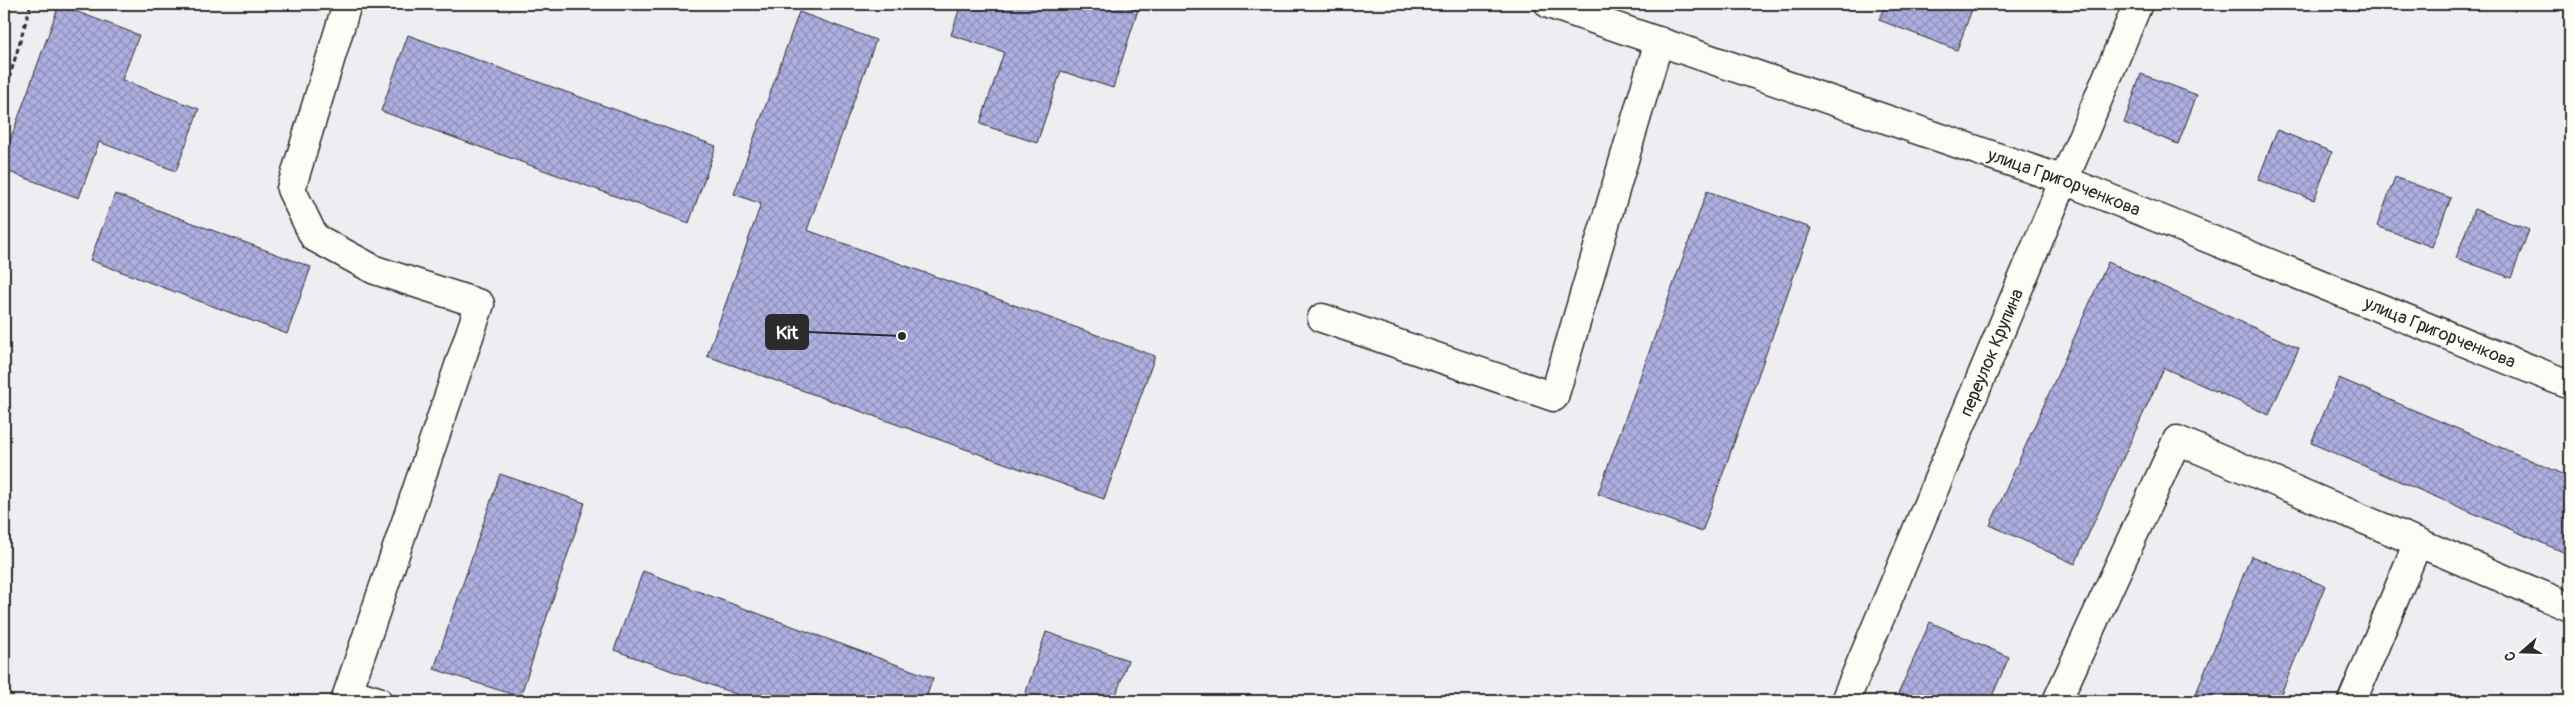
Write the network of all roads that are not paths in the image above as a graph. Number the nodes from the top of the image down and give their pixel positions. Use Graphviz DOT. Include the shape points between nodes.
graph roads {
  1 [pos="347,4"];
  2 [pos="1549,4"];
  3 [pos="2138,4"];
  4 [pos="1659,41"];
  5 [pos="2064,180"];
  6 [pos="1322,318"];
  7 [pos="2570,385"];
  8 [pos="2418,542"];
  9 [pos="2570,607"];
  10 [pos="347,697"];
  11 [pos="378,701"];
  12 [pos="1845,701"];
  13 [pos="2057,701"];
  14 [pos="2352,701"];
  1 -- 10 [label="street" via="291,189 314,237 375,270 480,304"];
  2 -- 4 [label="street, улица Григорченкова"];
  3 -- 5 [label="street, переулок Крупина"];
  4 -- 5 [label="street, улица Григорченкова"];
  4 -- 6 [label="street" via="1554,397"];
  5 -- 7 [label="street, улица Григорченкова"];
  5 -- 12 [label="street, переулок Крупина"];
  8 -- 9 [label="street"];
  8 -- 13 [label="street" via="2177,440"];
  8 -- 14 [label="street"];
  10 -- 11 [label="street"];
}
